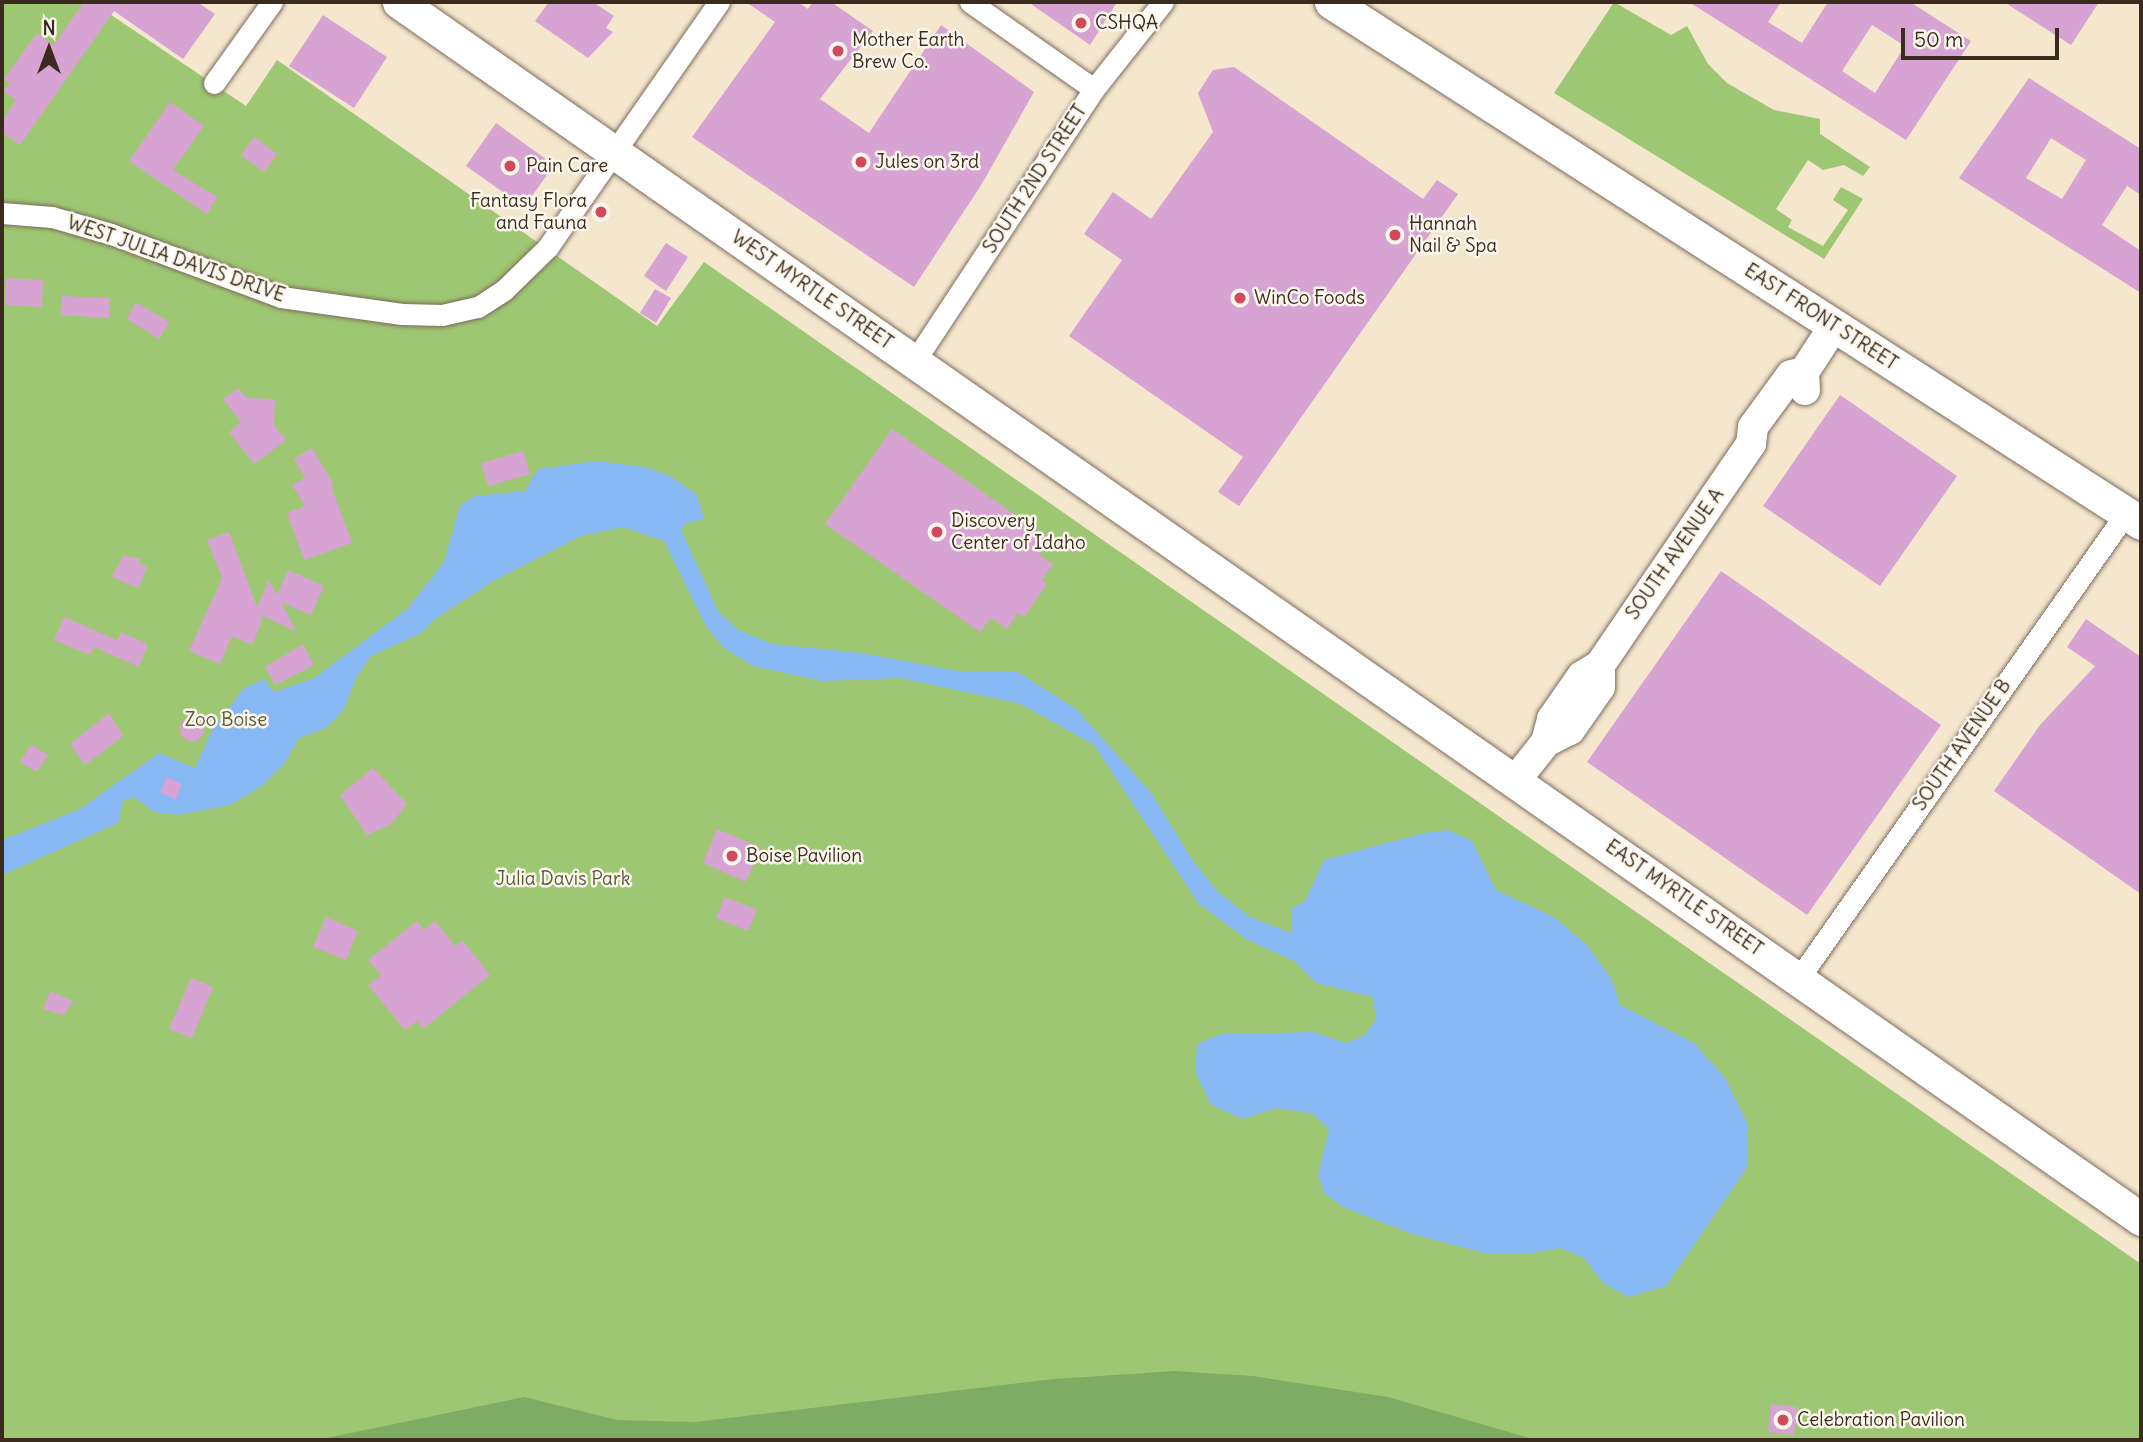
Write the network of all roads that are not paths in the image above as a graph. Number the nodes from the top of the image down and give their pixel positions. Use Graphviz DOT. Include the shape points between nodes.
graph roads {
  1 [pos="272,2"];
  2 [pos="399,2"];
  3 [pos="719,2"];
  4 [pos="970,2"];
  5 [pos="1163,2"];
  6 [pos="1331,2"];
  7 [pos="214,83"];
  8 [pos="1094,89"];
  9 [pos="614,152"];
  10 [pos="2,213"];
  11 [pos="1834,326"];
  12 [pos="915,362"];
  13 [pos="2134,518"];
  14 [pos="1225,579"];
  15 [pos="1515,781"];
  16 [pos="1799,978"];
  17 [pos="2141,1219"];
  1 -- 7 [label="street"];
  2 -- 9 [label="main road, WEST MYRTLE STREET"];
  3 -- 9 [label="street, WEST JULIA DAVIS DRIVE"];
  4 -- 8 [label="street"];
  5 -- 8 [label="street, SOUTH 2ND STREET"];
  6 -- 11 [label="main road, EAST FRONT STREET"];
  8 -- 12 [label="street, SOUTH 2ND STREET"];
  9 -- 10 [label="street, WEST JULIA DAVIS DRIVE" via="548,247 504,290 478,307 442,315 349,309 240,285 111,234 52,217"];
  9 -- 12 [label="main road, WEST MYRTLE STREET"];
  11 -- 13 [label="main road, EAST FRONT STREET"];
  11 -- 15 [label="street, SOUTH AVENUE A" via="1804,372 1791,375 1753,427 1751,444 1600,665 1582,676 1552,719 1546,742"];
  12 -- 14 [label="main road, WEST MYRTLE STREET"];
  13 -- 16 [label="street, SOUTH AVENUE B"];
  14 -- 15 [label="main road, EAST MYRTLE STREET"];
  15 -- 16 [label="main road, EAST MYRTLE STREET"];
  16 -- 17 [label="main road, EAST MYRTLE STREET"];
}
